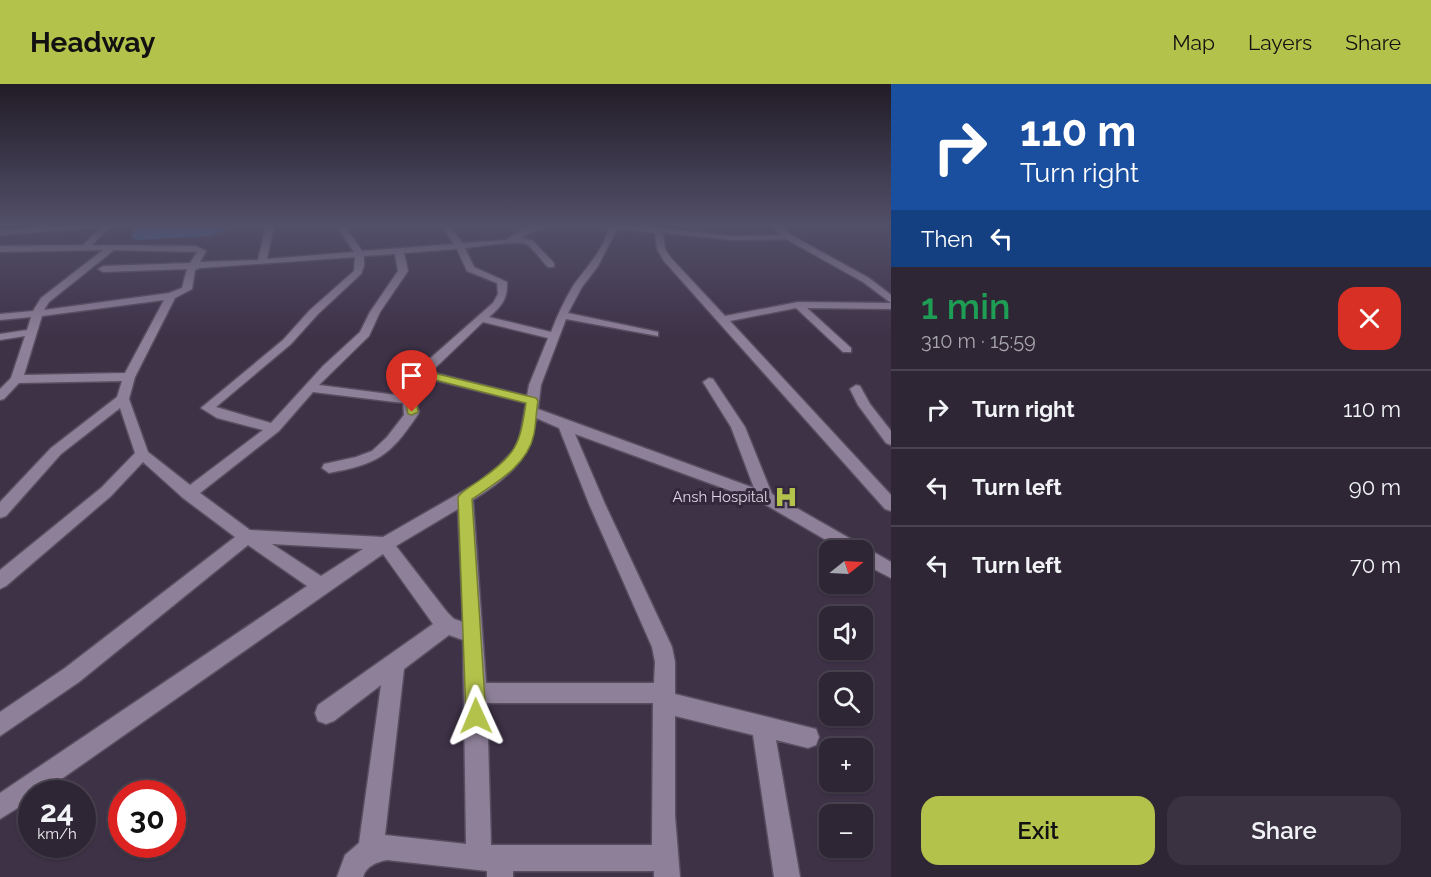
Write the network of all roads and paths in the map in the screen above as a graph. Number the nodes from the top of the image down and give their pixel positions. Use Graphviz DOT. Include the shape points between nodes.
graph roads {
  1 [pos="92,263"];
  2 [pos="195,263"];
  3 [pos="245,263"];
  4 [pos="360,263"];
  5 [pos="402,263"];
  6 [pos="467,263"];
  7 [pos="595,263"];
  8 [pos="672,263"];
  9 [pos="834,263"];
  10 [pos="193,266"];
  11 [pos="103,269"];
  12 [pos="872,284"];
  13 [pos="891,288"];
  14 [pos="171,296"];
  15 [pos="891,300"];
  16 [pos="798,305"];
  17 [pos="891,306"];
  18 [pos="36,314"];
  19 [pos="562,315"];
  20 [pos="0,316"];
  21 [pos="482,319"];
  22 [pos="721,321"];
  23 [pos="33,332"];
  24 [pos="654,334"];
  25 [pos="554,336"];
  26 [pos="0,337"];
  27 [pos="847,350"];
  28 [pos="421,373"];
  29 [pos="129,377"];
  30 [pos="16,379"];
  31 [pos="709,382"];
  32 [pos="311,388"];
  33 [pos="856,389"];
  34 [pos="0,396"];
  35 [pos="123,399"];
  36 [pos="409,400"];
  37 [pos="532,406"];
  38 [pos="565,425"];
  39 [pos="274,428"];
  40 [pos="891,440"];
  41 [pos="142,454"];
  42 [pos="329,468"];
  43 [pos="188,494"];
  44 [pos="465,497"];
  45 [pos="766,498"];
  46 [pos="891,505"];
  47 [pos="0,512"];
  48 [pos="248,536"];
  49 [pos="839,540"];
  50 [pos="385,544"];
  51 [pos="873,560"];
  52 [pos="891,571"];
  53 [pos="0,581"];
  54 [pos="321,586"];
  55 [pos="447,625"];
  56 [pos="474,635"];
  57 [pos="394,664"];
  58 [pos="476,693"];
  59 [pos="663,698"];
  60 [pos="326,713"];
  61 [pos="0,724"];
  62 [pos="763,726"];
  63 [pos="808,737"];
  64 [pos="0,807"];
  65 [pos="371,850"];
  66 [pos="493,865"];
  67 [pos="665,868"];
  68 [pos="350,877"];
  69 [pos="787,877"];
  1 -- 18 [label="street" via="45,300"];
  2 -- 10 [label="street"];
  3 -- 10 [label="street"];
  4 -- 39 [label="street" via="358,272 287,342 207,408"];
  5 -- 32 [label="street" via="404,272 375,312 365,334"];
  6 -- 21 [label="street" via="473,272 503,283 501,300"];
  7 -- 19 [label="street"];
  8 -- 22 [label="street"];
  9 -- 12 [label="street"];
  10 -- 11 [label="street"];
  10 -- 14 [label="street" via="187,289"];
  12 -- 13 [label="street"];
  12 -- 15 [label="street"];
  14 -- 18 [label="street"];
  14 -- 29 [label="street"];
  16 -- 17 [label="street"];
  16 -- 22 [label="street"];
  16 -- 27 [label="street"];
  18 -- 20 [label="street"];
  18 -- 23 [label="street"];
  19 -- 24 [label="street"];
  19 -- 25 [label="street"];
  21 -- 25 [label="street"];
  21 -- 28 [label="street"];
  22 -- 46 [label="street"];
  23 -- 26 [label="street"];
  23 -- 30 [label="street"];
  25 -- 37 [label="street" via="535,385"];
  28 -- 36 [label="street"];
  28 -- 37 [label="street"];
  29 -- 30 [label="street"];
  29 -- 35 [label="street"];
  30 -- 34 [label="street"];
  31 -- 45 [label="street" via="738,427"];
  32 -- 36 [label="street"];
  32 -- 39 [label="street"];
  33 -- 40 [label="street"];
  35 -- 41 [label="street"];
  35 -- 47 [label="street" via="56,451"];
  36 -- 42 [label="street" via="410,416 379,454 366,462"];
  37 -- 38 [label="street"];
  37 -- 44 [label="street" via="520,452 503,471"];
  38 -- 45 [label="street"];
  38 -- 59 [label="street" via="597,504 659,634 665,662"];
  39 -- 43 [label="street"];
  41 -- 43 [label="street"];
  41 -- 53 [label="street" via="106,492"];
  43 -- 48 [label="street"];
  44 -- 50 [label="street"];
  44 -- 56 [label="street"];
  45 -- 49 [label="street"];
  48 -- 50 [label="street"];
  48 -- 54 [label="street"];
  48 -- 61 [label="street" via="72,675"];
  50 -- 54 [label="street"];
  50 -- 55 [label="street"];
  51 -- 52 [label="street"];
  54 -- 64 [label="street"];
  55 -- 56 [label="street"];
  55 -- 57 [label="street"];
  56 -- 58 [label="street"];
  57 -- 60 [label="street"];
  57 -- 65 [label="street"];
  58 -- 59 [label="street"];
  58 -- 66 [label="street"];
  59 -- 62 [label="street"];
  59 -- 67 [label="street"];
  62 -- 63 [label="street"];
  62 -- 69 [label="street"];
  65 -- 66 [label="street" via="387,847"];
  65 -- 68 [label="street" via="354,864"];
  66 -- 67 [label="street"];
}
